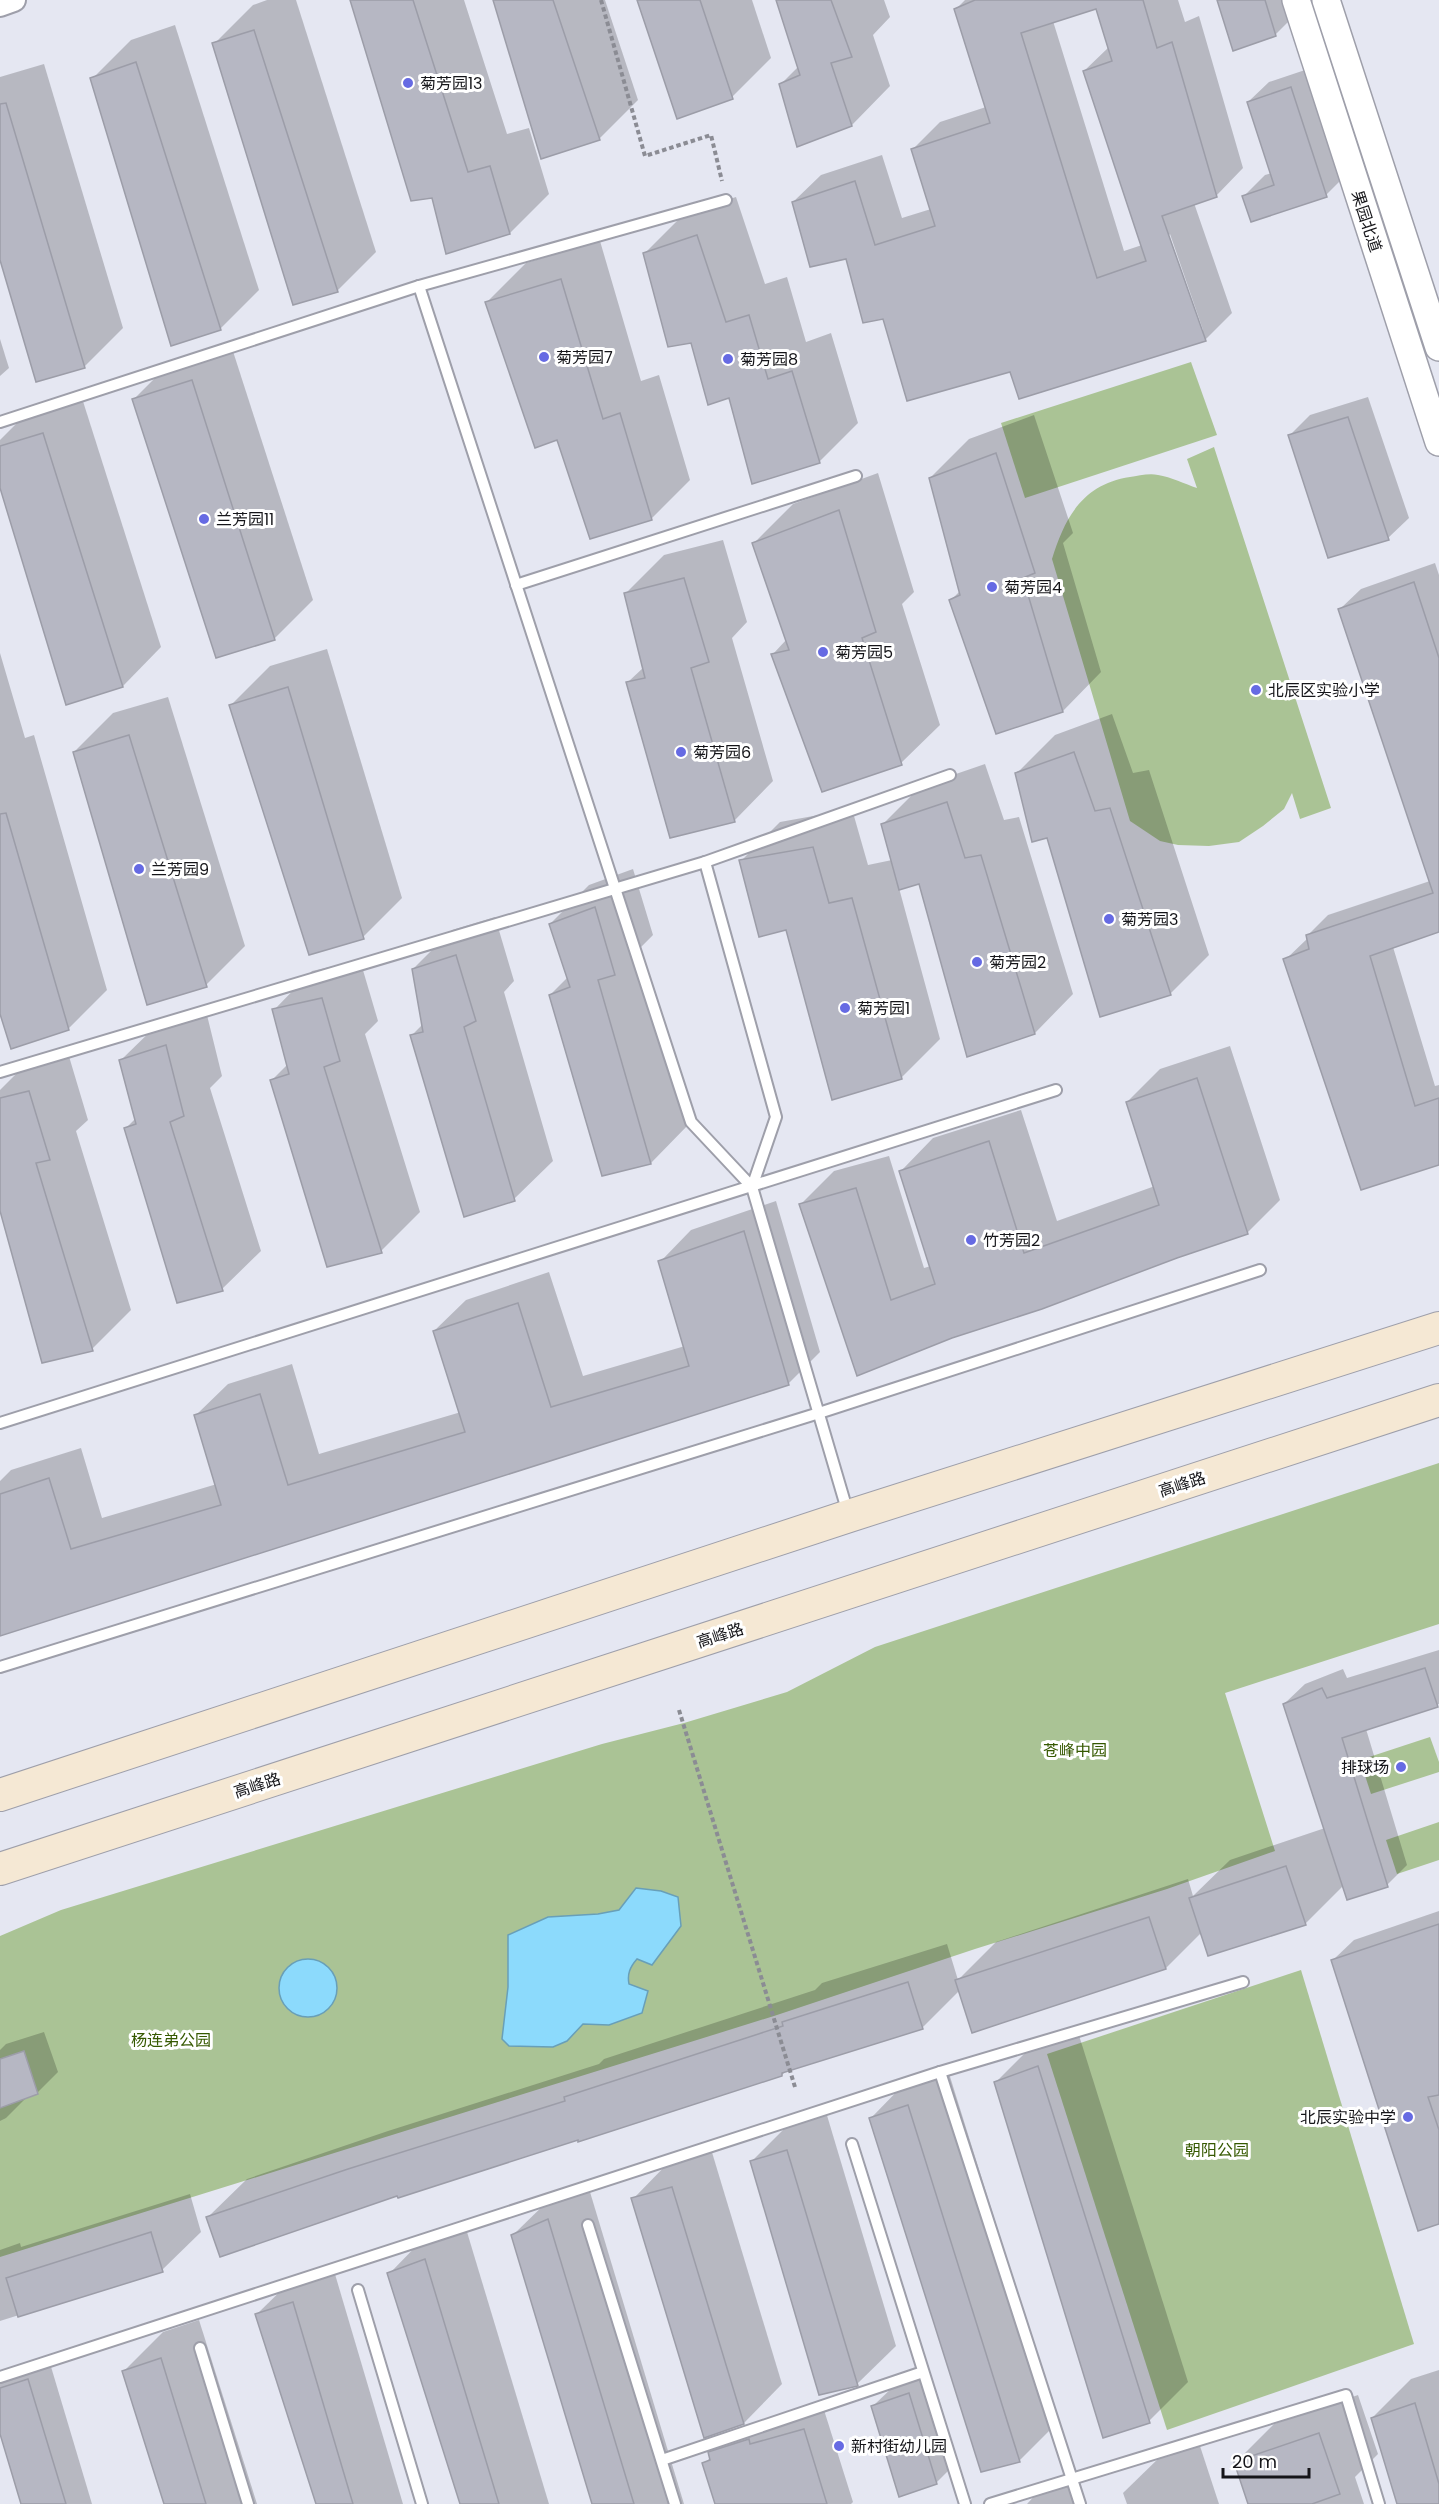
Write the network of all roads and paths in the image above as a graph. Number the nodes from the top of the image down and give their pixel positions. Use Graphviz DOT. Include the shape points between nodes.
graph roads {
  1 [pos="14,0"];
  2 [pos="601,0"];
  3 [pos="1296,0"];
  4 [pos="1326,0"];
  5 [pos="0,5"];
  6 [pos="726,200"];
  7 [pos="419,286"];
  8 [pos="1439,347"];
  9 [pos="0,422"];
  10 [pos="1439,442"];
  11 [pos="856,476"];
  12 [pos="516,585"];
  13 [pos="950,775"];
  14 [pos="705,862"];
  15 [pos="615,888"];
  16 [pos="0,1072"];
  17 [pos="1056,1090"];
  18 [pos="752,1187"];
  19 [pos="1260,1270"];
  20 [pos="1439,1328"];
  21 [pos="1439,1400"];
  22 [pos="819,1413"];
  23 [pos="0,1423"];
  24 [pos="849,1516"];
  25 [pos="0,1667"];
  26 [pos="679,1710"];
  27 [pos="0,1795"];
  28 [pos="0,1869"];
  29 [pos="1243,1982"];
  30 [pos="940,2072"];
  31 [pos="795,2087"];
  32 [pos="852,2144"];
  33 [pos="588,2225"];
  34 [pos="358,2290"];
  35 [pos="200,2348"];
  36 [pos="923,2372"];
  37 [pos="0,2377"];
  38 [pos="662,2460"];
  39 [pos="1071,2477"];
  40 [pos="248,2504"];
  41 [pos="422,2504"];
  42 [pos="675,2504"];
  43 [pos="965,2504"];
  44 [pos="990,2504"];
  45 [pos="1080,2504"];
  46 [pos="1379,2504"];
  1 -- 5 [label="street"];
  2 -- 6 [label="path" via="645,156 711,135"];
  3 -- 10 [label="street, 果园北道"];
  4 -- 8 [label="street, 果园北道"];
  6 -- 7 [label="lane"];
  7 -- 9 [label="lane"];
  7 -- 12 [label="lane"];
  11 -- 12 [label="lane"];
  12 -- 15 [label="lane"];
  13 -- 14 [label="lane"];
  14 -- 15 [label="lane"];
  14 -- 18 [label="lane" via="776,1117"];
  15 -- 16 [label="lane"];
  15 -- 18 [label="lane" via="691,1122"];
  17 -- 18 [label="lane"];
  18 -- 22 [label="lane"];
  18 -- 23 [label="lane"];
  19 -- 22 [label="lane"];
  20 -- 24 [label="main road"];
  21 -- 28 [label="main road, 高峰路"];
  22 -- 24 [label="lane"];
  22 -- 25 [label="lane"];
  24 -- 27 [label="main road"];
  26 -- 31 [label="path"];
  29 -- 30 [label="lane"];
  30 -- 37 [label="lane"];
  30 -- 39 [label="lane"];
  32 -- 36 [label="lane"];
  33 -- 38 [label="lane"];
  34 -- 41 [label="lane"];
  35 -- 40 [label="lane"];
  36 -- 38 [label="lane"];
  36 -- 43 [label="lane"];
  38 -- 42 [label="lane"];
  39 -- 44 [label="lane"];
  39 -- 45 [label="lane"];
  39 -- 46 [label="lane" via="1346,2395"];
}
